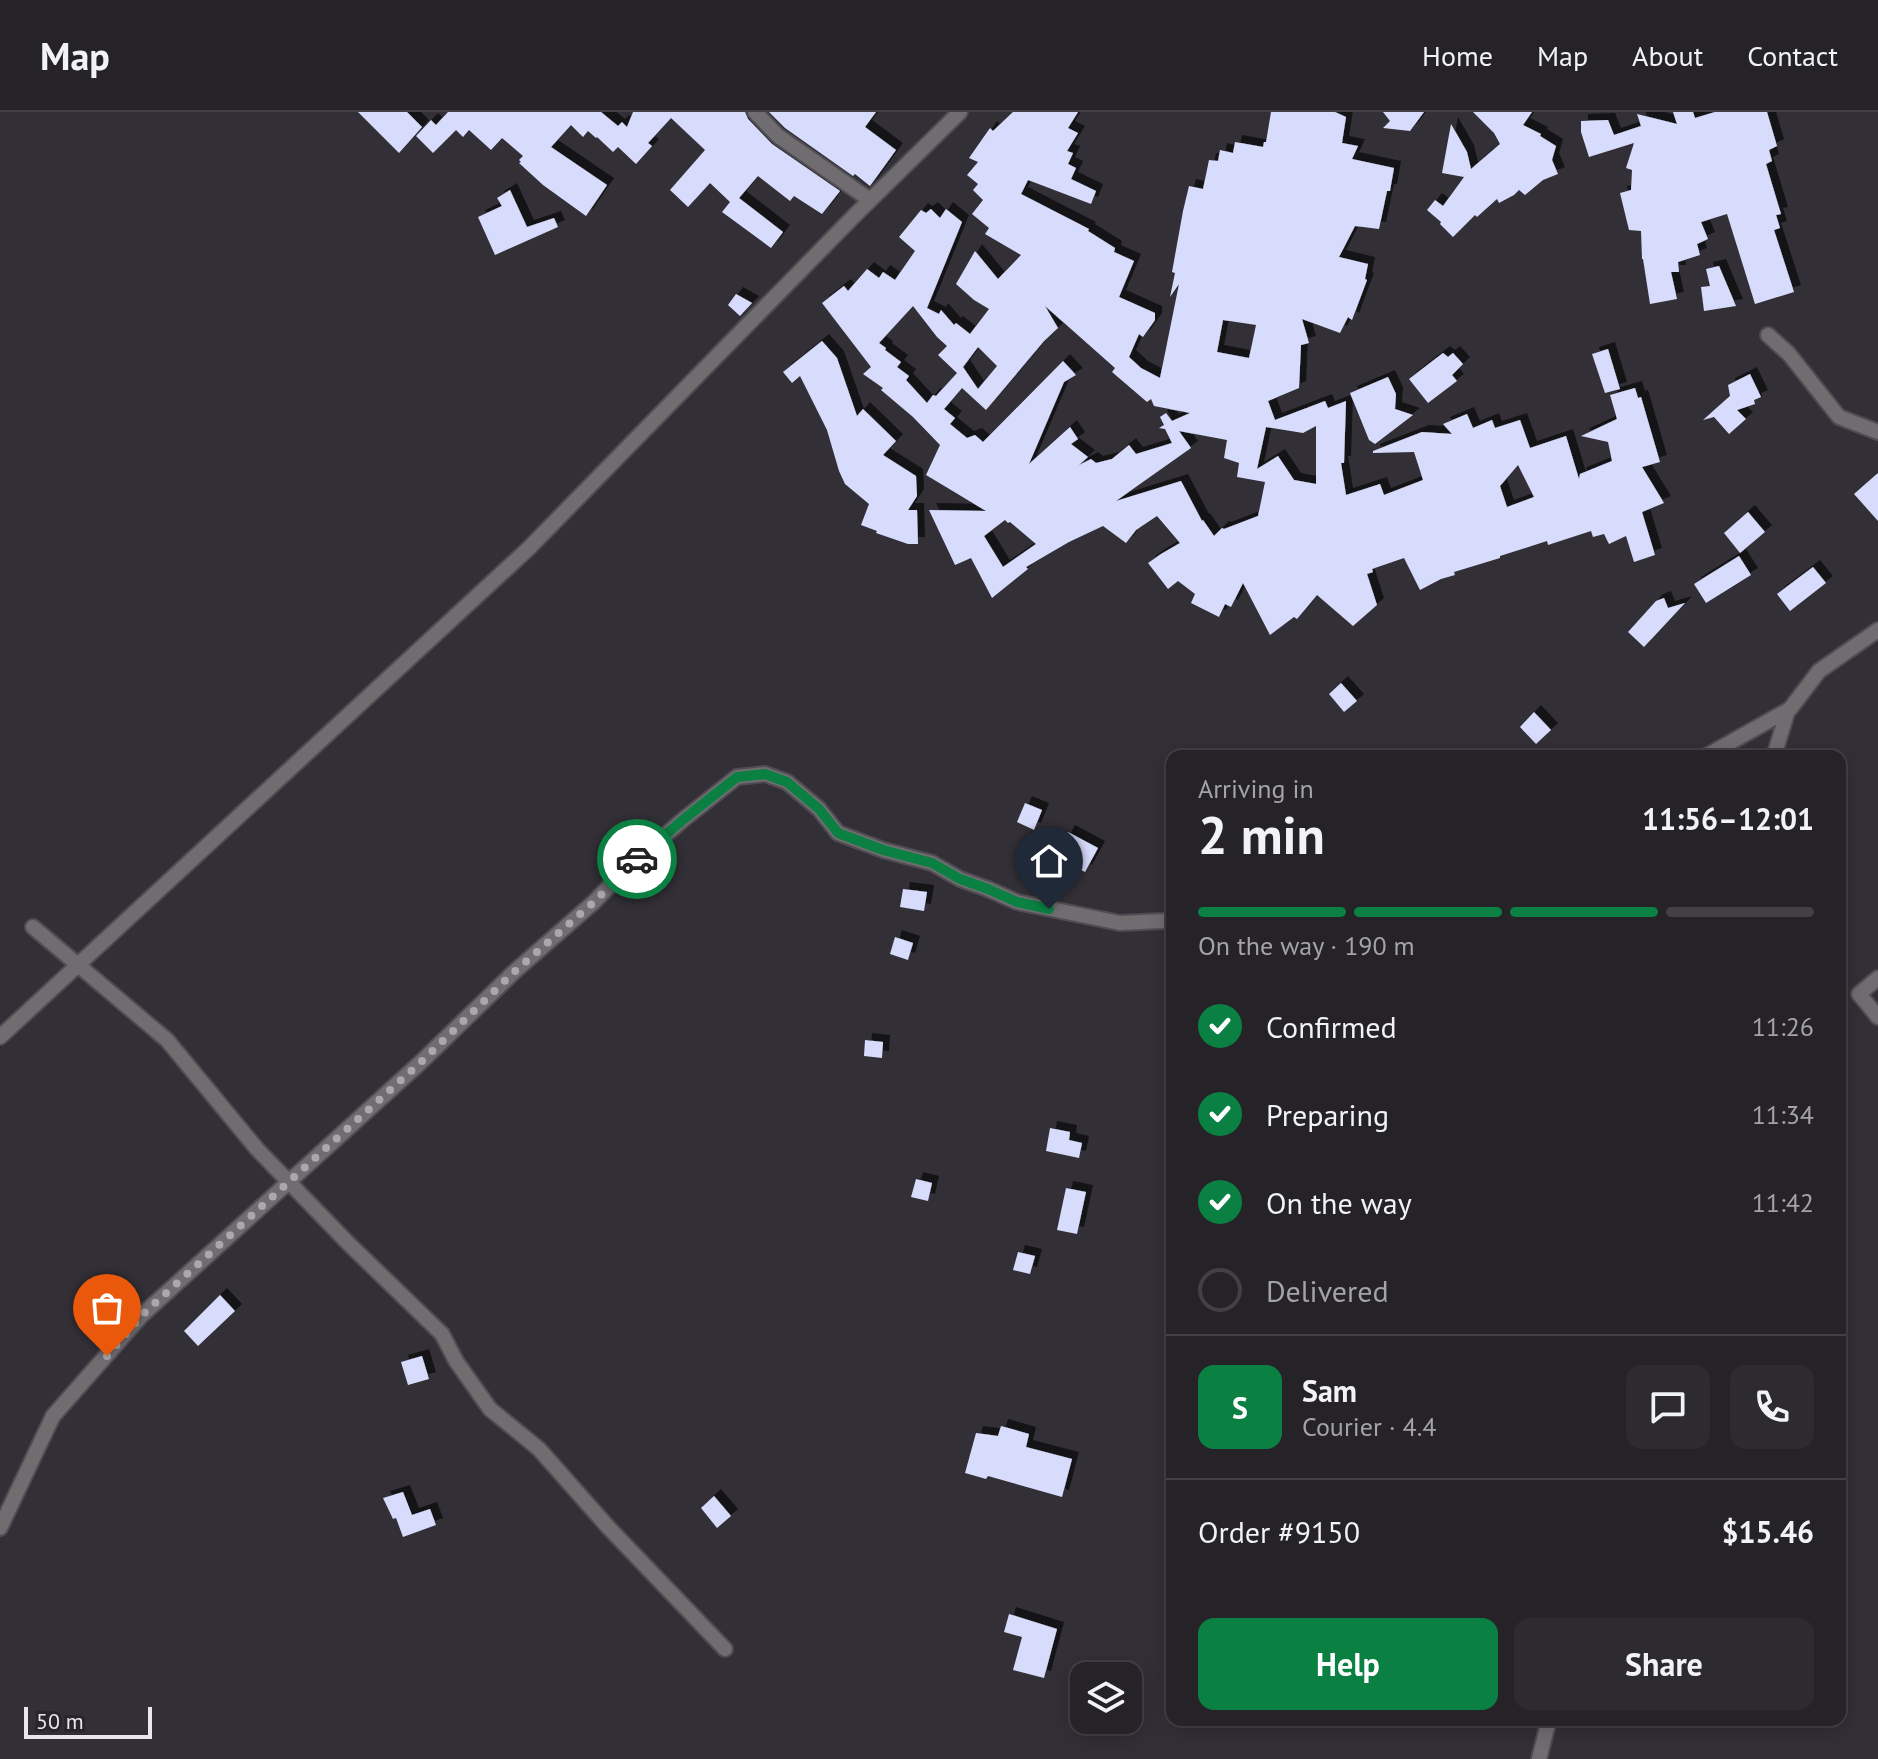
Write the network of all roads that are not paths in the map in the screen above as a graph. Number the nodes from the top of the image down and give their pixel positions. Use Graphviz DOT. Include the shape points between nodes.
graph roads {
  1 [pos="755,112"];
  2 [pos="960,112"];
  3 [pos="870,200"];
  4 [pos="1768,335"];
  5 [pos="1878,432"];
  6 [pos="1878,630"];
  7 [pos="1788,710"];
  8 [pos="1717,750"];
  9 [pos="1776,750"];
  10 [pos="1166,920"];
  11 [pos="33,927"];
  12 [pos="78,965"];
  13 [pos="1878,978"];
  14 [pos="1878,1017"];
  15 [pos="3,1032"];
  16 [pos="290,1183"];
  17 [pos="0,1528"];
  18 [pos="725,1649"];
  19 [pos="1547,1726"];
  20 [pos="1539,1759"];
  1 -- 3 [label="street" via="778,136"];
  2 -- 3 [label="street"];
  3 -- 12 [label="street" via="529,548"];
  4 -- 5 [label="street" via="1839,417"];
  6 -- 7 [label="street" via="1819,671"];
  7 -- 8 [label="street"];
  7 -- 9 [label="street"];
  10 -- 16 [label="street" via="1120,923 1017,902 932,863 838,833 787,782 765,774 737,777 626,869"];
  11 -- 12 [label="street"];
  12 -- 15 [label="street"];
  12 -- 16 [label="street" via="167,1040"];
  13 -- 14 [label="street" via="1859,994"];
  16 -- 17 [label="street" via="142,1315 53,1416"];
  16 -- 18 [label="street" via="442,1334 490,1409 539,1449"];
  19 -- 20 [label="street"];
}
